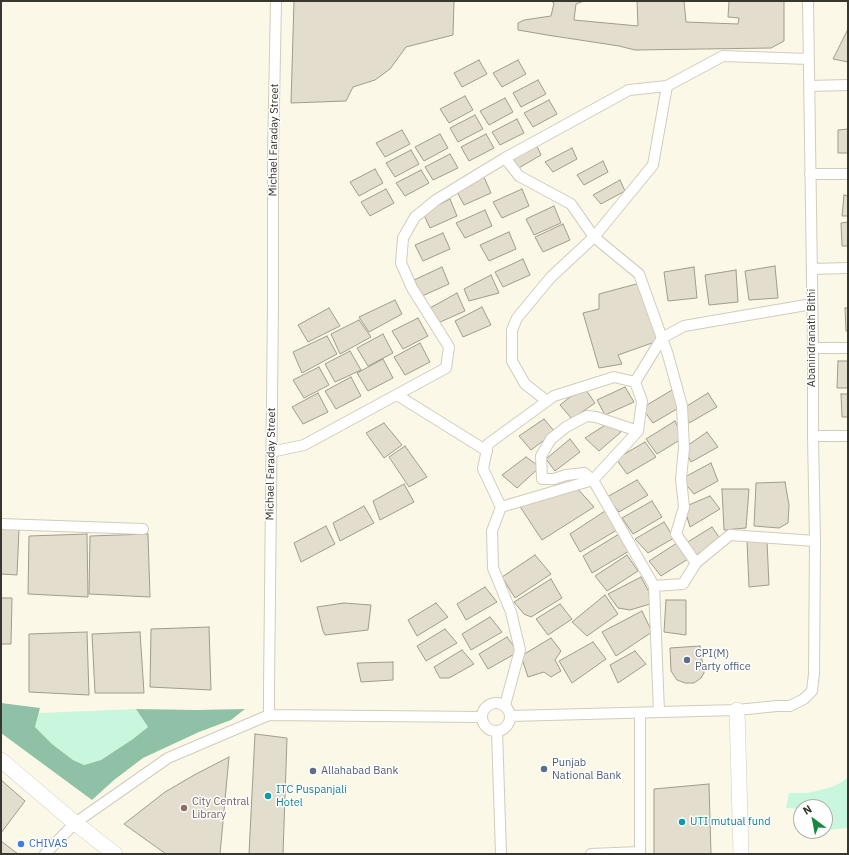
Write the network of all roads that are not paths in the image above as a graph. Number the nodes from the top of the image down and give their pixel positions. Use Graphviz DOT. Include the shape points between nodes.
graph roads {
  1 [pos="276,1"];
  2 [pos="808,1"];
  3 [pos="809,59"];
  4 [pos="848,85"];
  5 [pos="667,86"];
  6 [pos="809,86"];
  7 [pos="505,158"];
  8 [pos="810,174"];
  9 [pos="848,174"];
  10 [pos="594,237"];
  11 [pos="848,268"];
  12 [pos="812,269"];
  13 [pos="812,304"];
  14 [pos="662,338"];
  15 [pos="813,348"];
  16 [pos="848,348"];
  17 [pos="635,382"];
  18 [pos="397,395"];
  19 [pos="547,401"];
  20 [pos="638,431"];
  21 [pos="813,436"];
  22 [pos="848,436"];
  23 [pos="487,451"];
  24 [pos="271,452"];
  25 [pos="593,480"];
  26 [pos="501,507"];
  27 [pos="1,524"];
  28 [pos="143,529"];
  29 [pos="815,541"];
  30 [pos="696,563"];
  31 [pos="654,586"];
  32 [pos="505,705"];
  33 [pos="737,710"];
  34 [pos="659,712"];
  35 [pos="640,713"];
  36 [pos="269,715"];
  37 [pos="481,716"];
  38 [pos="510,716"];
  39 [pos="496,731"];
  40 [pos="1,760"];
  41 [pos="75,823"];
  42 [pos="45,854"];
  43 [pos="115,854"];
  44 [pos="501,854"];
  45 [pos="591,854"];
  46 [pos="741,854"];
  1 -- 24 [label="street, Michael Faraday Street" via="272,156"];
  2 -- 3 [label="street, Abanindranath Bithi"];
  3 -- 5 [label="street" via="723,56"];
  3 -- 6 [label="street, Abanindranath Bithi"];
  4 -- 6 [label="street"];
  5 -- 7 [label="street" via="629,90"];
  5 -- 10 [label="street" via="653,165"];
  6 -- 8 [label="street, Abanindranath Bithi"];
  7 -- 10 [label="street" via="519,176 571,204"];
  7 -- 18 [label="street" via="436,200 415,217 403,238 402,263 412,288 449,347 446,368"];
  8 -- 9 [label="street"];
  8 -- 12 [label="street, Abanindranath Bithi"];
  10 -- 14 [label="street" via="639,274"];
  10 -- 19 [label="street" via="552,277 517,318 512,330 512,361 525,384"];
  11 -- 12 [label="street"];
  12 -- 13 [label="street, Abanindranath Bithi"];
  13 -- 14 [label="street" via="684,326"];
  13 -- 15 [label="street, Abanindranath Bithi"];
  14 -- 17 [label="street"];
  14 -- 30 [label="street" via="682,406 684,448 681,480 684,507 676,534"];
  15 -- 16 [label="street"];
  15 -- 21 [label="street, Abanindranath Bithi"];
  17 -- 19 [label="street" via="614,377 554,396"];
  17 -- 20 [label="street" via="642,401"];
  18 -- 23 [label="street"];
  18 -- 24 [label="street" via="304,445"];
  19 -- 23 [label="street" via="488,444"];
  20 -- 25 [label="street"];
  20 -- 25 [label="street" via="587,416 551,438 541,456 542,479 584,473"];
  21 -- 22 [label="street"];
  21 -- 29 [label="street, Abanindranath Bithi"];
  23 -- 26 [label="street" via="483,469"];
  24 -- 36 [label="street, Michael Faraday Street"];
  25 -- 26 [label="street"];
  25 -- 31 [label="street"];
  26 -- 32 [label="street" via="492,531 493,568 511,612 520,650"];
  27 -- 28 [label="street"];
  29 -- 30 [label="street" via="730,535"];
  29 -- 33 [label="street, Abanindranath Bithi" via="812,691 804,699 790,706"];
  30 -- 31 [label="street" via="683,584"];
  31 -- 34 [label="street"];
  32 -- 37 [label="street" via="499,702 489,704"];
  32 -- 38 [label="street"];
  33 -- 34 [label="street, Abanindranath Bithi"];
  33 -- 46 [label="street"];
  34 -- 35 [label="street, Abanindranath Bithi"];
  35 -- 38 [label="street, Abanindranath Bithi"];
  35 -- 45 [label="street" via="640,852"];
  36 -- 37 [label="street"];
  36 -- 41 [label="street" via="168,758"];
  37 -- 39 [label="street" via="482,722 489,730"];
  38 -- 39 [label="street" via="505,727"];
  39 -- 44 [label="street"];
  40 -- 41 [label="street"];
  41 -- 42 [label="street"];
  41 -- 43 [label="street"];
}
